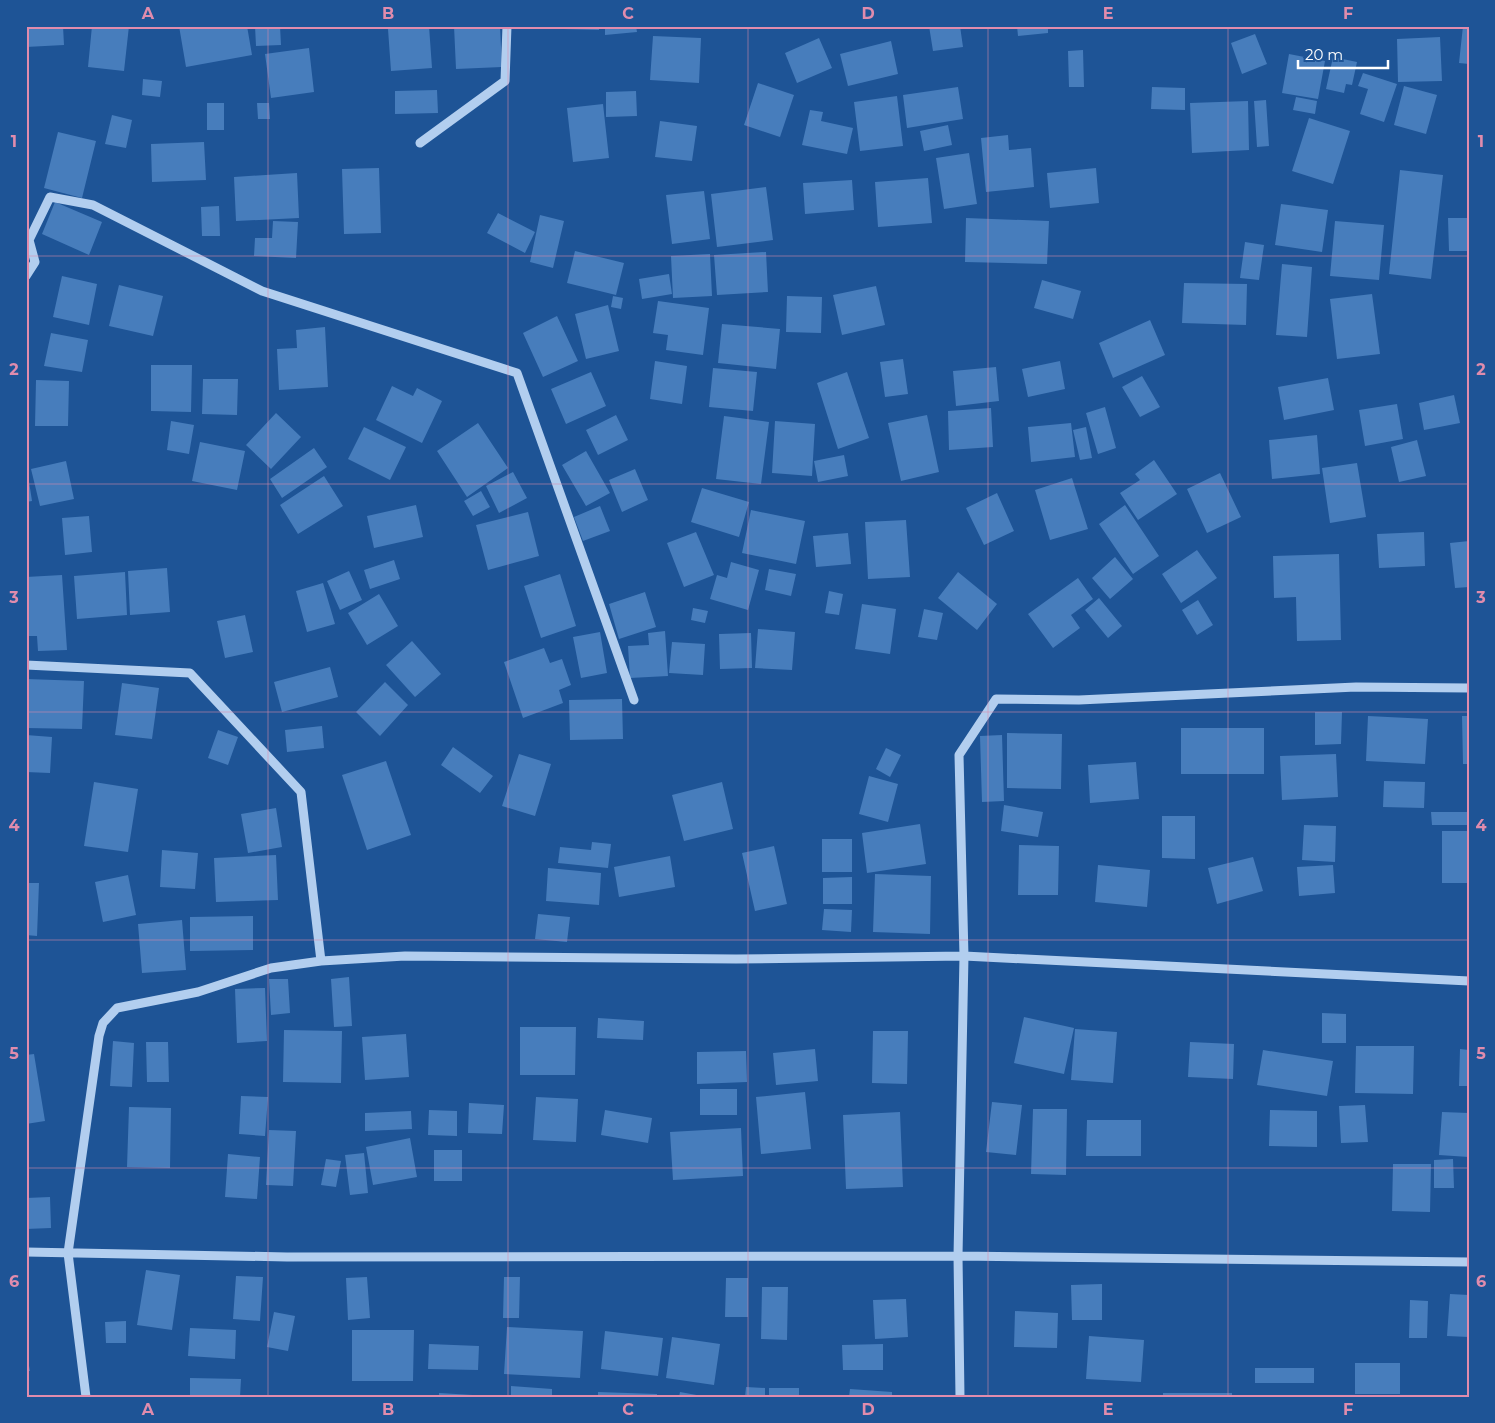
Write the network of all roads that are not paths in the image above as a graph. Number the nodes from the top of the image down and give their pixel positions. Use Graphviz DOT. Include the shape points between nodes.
graph roads {
  1 [pos="508,26"];
  2 [pos="420,142"];
  3 [pos="26,276"];
  4 [pos="26,665"];
  5 [pos="1469,688"];
  6 [pos="634,700"];
  7 [pos="964,956"];
  8 [pos="320,961"];
  9 [pos="1469,981"];
  10 [pos="26,1252"];
  11 [pos="68,1253"];
  12 [pos="958,1256"];
  13 [pos="1469,1262"];
  14 [pos="86,1397"];
  15 [pos="960,1397"];
  1 -- 2 [label="street" via="505,81"];
  3 -- 6 [label="street" via="36,262 29,240 50,196 93,205 262,291 517,373"];
  4 -- 8 [label="street" via="190,673 301,792"];
  5 -- 7 [label="street" via="1356,687 1079,700 996,699 959,755"];
  7 -- 8 [label="street" via="736,959 405,956"];
  7 -- 9 [label="street"];
  7 -- 12 [label="street"];
  8 -- 11 [label="street" via="271,968 198,992 117,1008 103,1023"];
  10 -- 11 [label="street"];
  11 -- 12 [label="street" via="466,1258"];
  11 -- 14 [label="street"];
  12 -- 13 [label="street"];
  12 -- 15 [label="street"];
}
